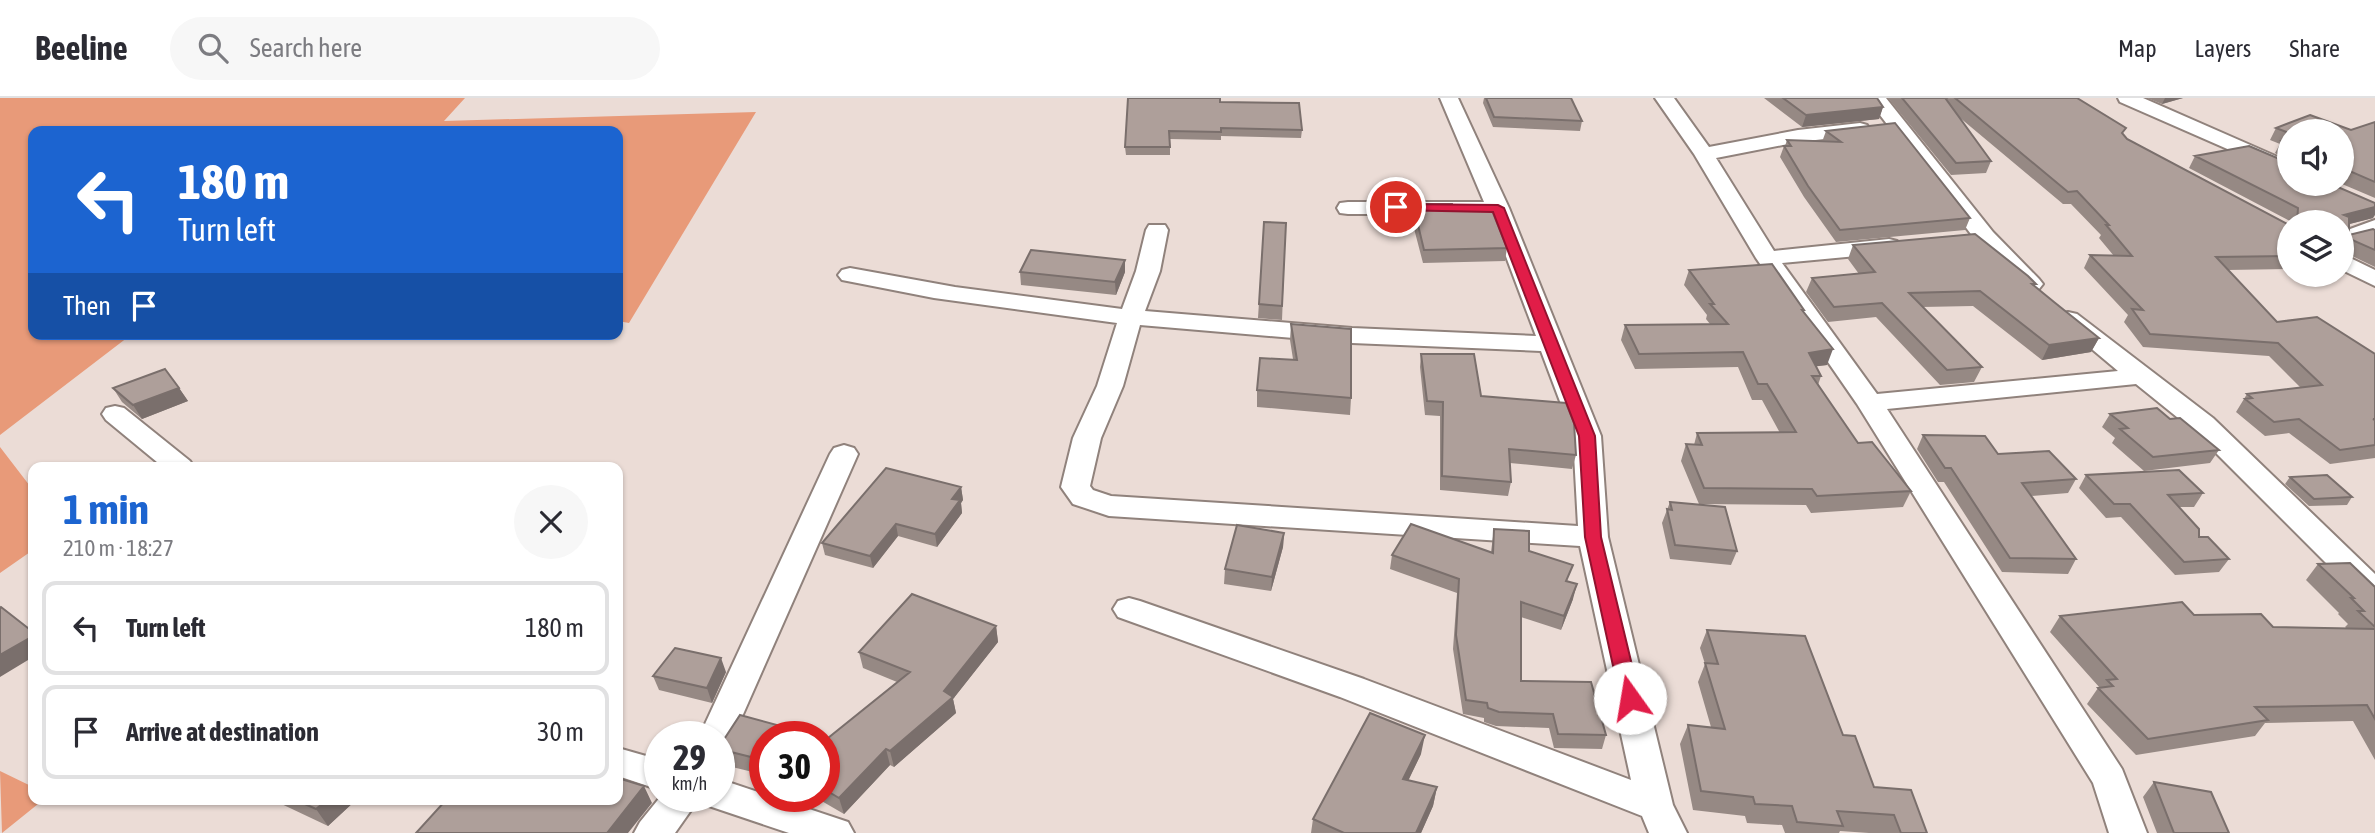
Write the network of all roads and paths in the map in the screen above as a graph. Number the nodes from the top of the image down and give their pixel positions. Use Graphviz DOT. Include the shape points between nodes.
graph roads {
  1 [pos="1450,98"];
  2 [pos="1664,98"];
  3 [pos="1876,98"];
  4 [pos="2127,98"];
  5 [pos="1896,125"];
  6 [pos="1704,154"];
  7 [pos="2277,165"];
  8 [pos="1348,208"];
  9 [pos="1498,208"];
  10 [pos="2375,227"];
  11 [pos="1157,230"];
  12 [pos="2354,235"];
  13 [pos="1985,237"];
  14 [pos="1958,240"];
  15 [pos="1917,243"];
  16 [pos="1767,258"];
  17 [pos="2354,268"];
  18 [pos="850,275"];
  19 [pos="2375,279"];
  20 [pos="1130,318"];
  21 [pos="1553,344"];
  22 [pos="2142,376"];
  23 [pos="1870,403"];
  24 [pos="115,414"];
  25 [pos="844,454"];
  26 [pos="174,462"];
  27 [pos="1593,537"];
  28 [pos="2375,593"];
  29 [pos="1129,609"];
  30 [pos="723,721"];
  31 [pos="623,764"];
  32 [pos="644,770"];
  33 [pos="735,799"];
  34 [pos="670,812"];
  35 [pos="1661,819"];
  36 [pos="653,833"];
  37 [pos="835,833"];
  38 [pos="2128,833"];
  1 -- 9 [label="street"];
  2 -- 6 [label="street"];
  3 -- 5 [label="street"];
  4 -- 7 [label="street"];
  5 -- 6 [label="street" via="1798,136"];
  5 -- 13 [label="street"];
  6 -- 16 [label="street"];
  8 -- 9 [label="street"];
  9 -- 21 [label="street"];
  10 -- 12 [label="street"];
  11 -- 20 [label="street"];
  13 -- 14 [label="street"];
  13 -- 22 [label="street" via="2057,310"];
  15 -- 16 [label="street"];
  16 -- 23 [label="street"];
  17 -- 19 [label="street"];
  18 -- 20 [label="street"];
  20 -- 21 [label="street" via="1271,332"];
  20 -- 27 [label="street" via="1110,386 1087,438 1075,487 1083,497 1109,506"];
  21 -- 27 [label="street" via="1587,436"];
  22 -- 23 [label="street"];
  22 -- 28 [label="street" via="2203,424"];
  23 -- 38 [label="street" via="2109,779"];
  24 -- 26 [label="street"];
  25 -- 30 [label="street"];
  27 -- 35 [label="street"];
  29 -- 35 [label="street" via="1352,688"];
  31 -- 32 [label="street"];
  33 -- 37 [label="street"];
  34 -- 36 [label="street"];
}
